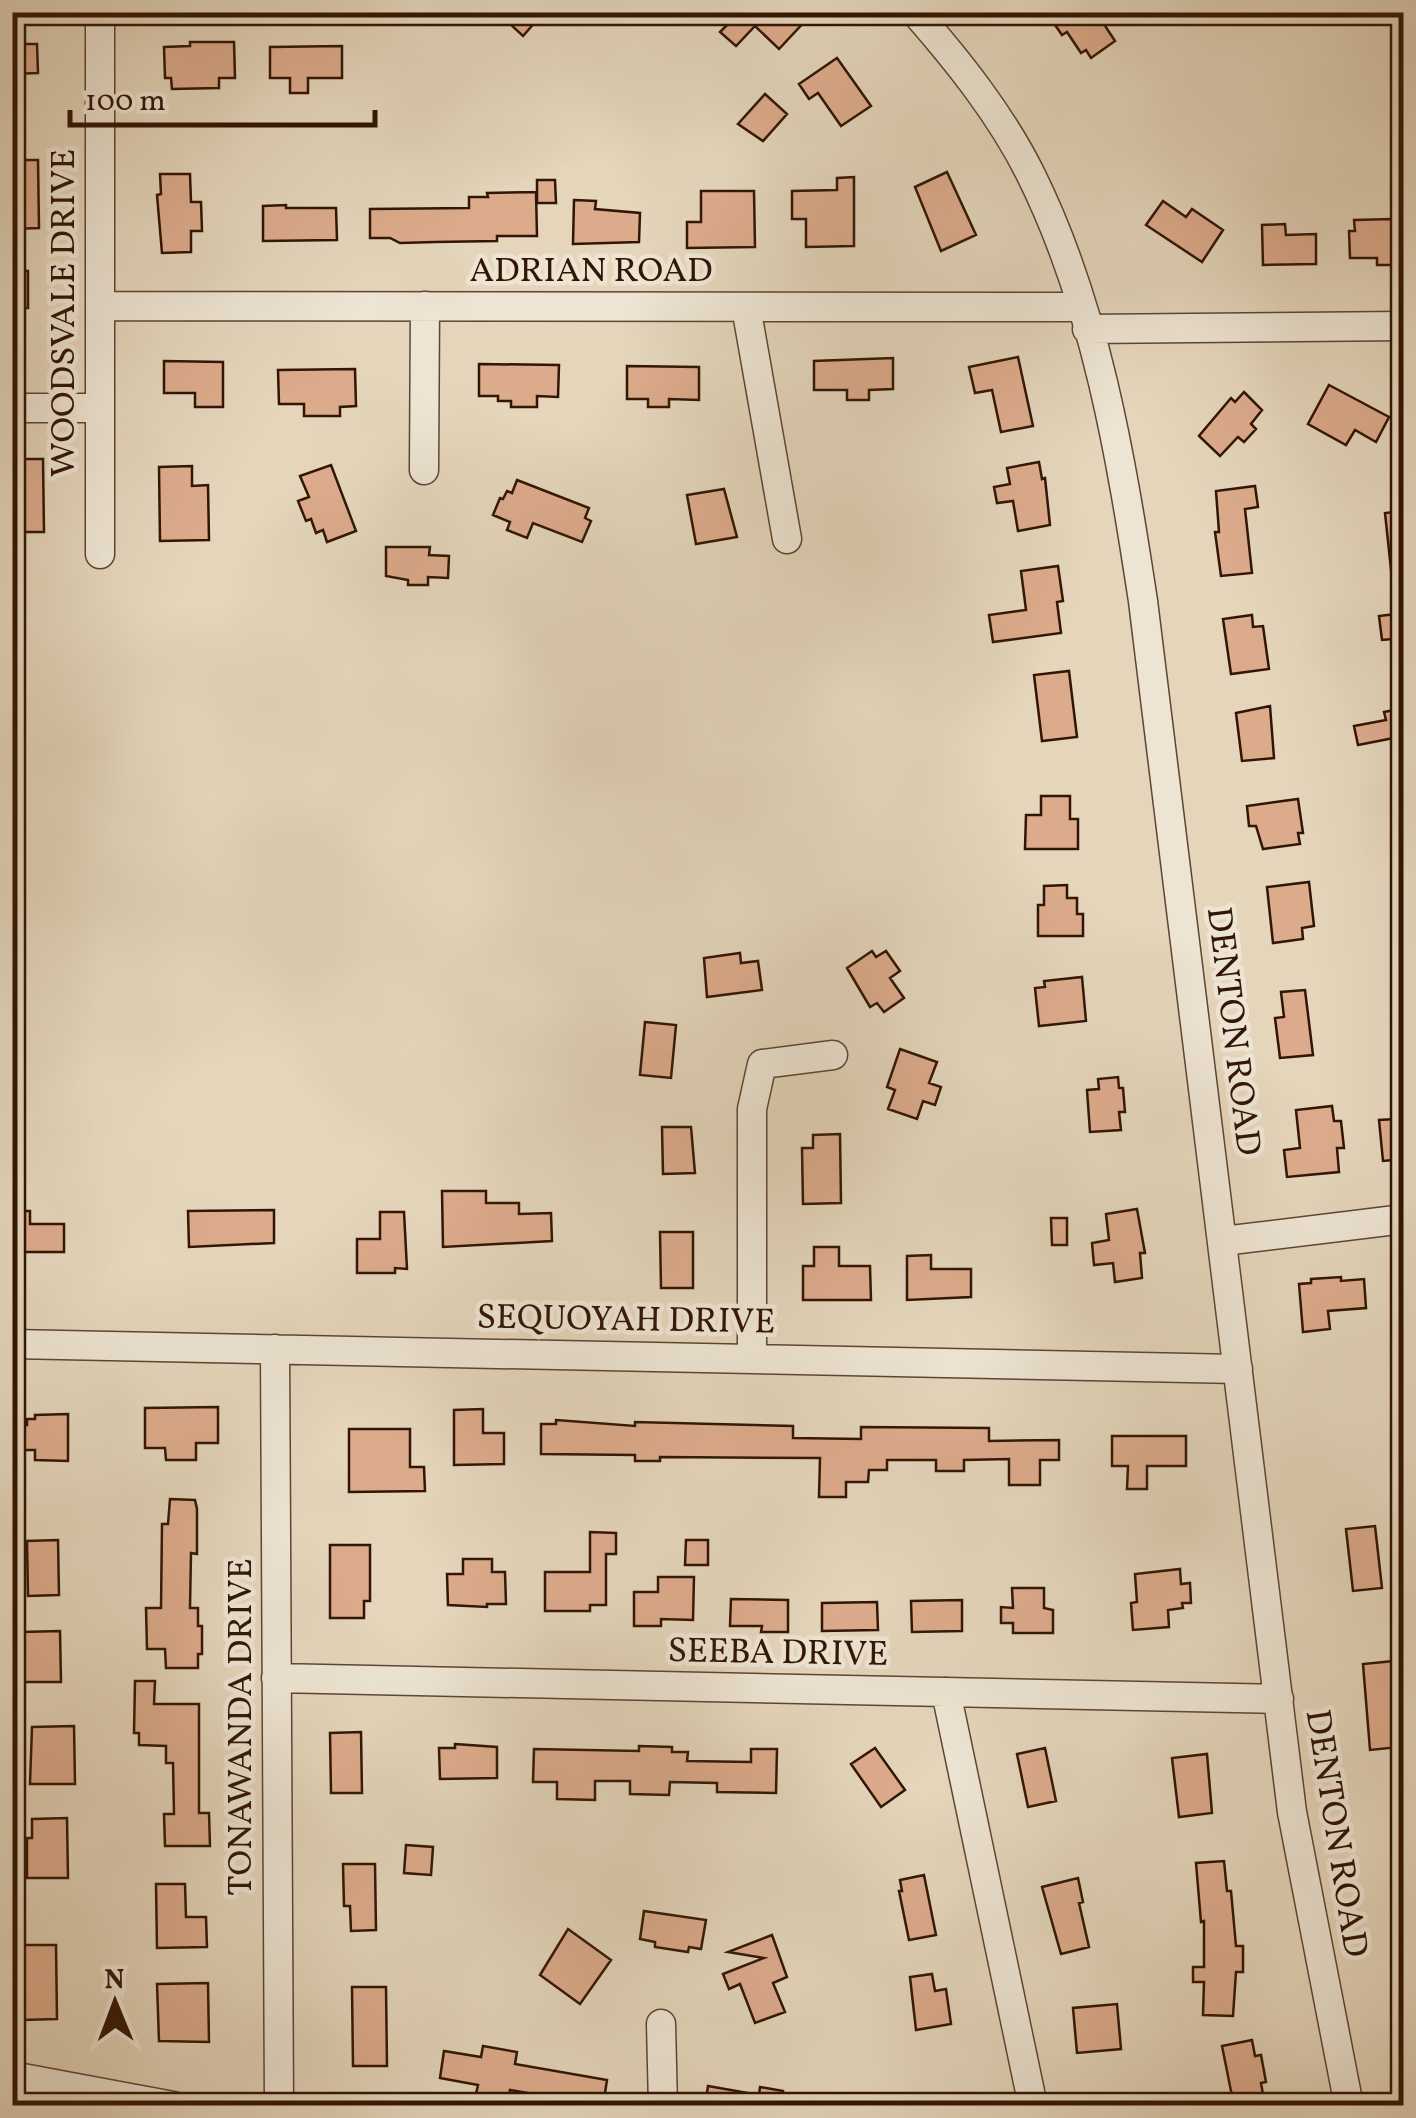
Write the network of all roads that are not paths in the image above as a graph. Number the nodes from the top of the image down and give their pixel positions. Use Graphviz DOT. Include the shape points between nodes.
graph roads {
  1 [pos="100,12"];
  2 [pos="914,12"];
  3 [pos="100,306"];
  4 [pos="425,306"];
  5 [pos="746,307"];
  6 [pos="1084,318"];
  7 [pos="1404,326"];
  8 [pos="12,408"];
  9 [pos="100,408"];
  10 [pos="424,470"];
  11 [pos="787,540"];
  12 [pos="100,554"];
  13 [pos="833,1055"];
  14 [pos="1404,1220"];
  15 [pos="1223,1241"];
  16 [pos="12,1344"];
  17 [pos="275,1349"];
  18 [pos="752,1358"];
  19 [pos="1238,1369"];
  20 [pos="276,1678"];
  21 [pos="946,1692"];
  22 [pos="1279,1699"];
  23 [pos="661,2024"];
  24 [pos="12,2076"];
  25 [pos="173,2106"];
  26 [pos="278,2106"];
  27 [pos="663,2106"];
  28 [pos="1033,2106"];
  29 [pos="1349,2106"];
  1 -- 3 [label="street, WOODSVALE DRIVE"];
  2 -- 6 [label="street, DENTON ROAD" via="982,95 1030,172"];
  3 -- 4 [label="street, ADRIAN ROAD"];
  3 -- 9 [label="street, WOODSVALE DRIVE"];
  4 -- 5 [label="street, ADRIAN ROAD"];
  4 -- 10 [label="street"];
  5 -- 6 [label="street, ADRIAN ROAD"];
  5 -- 11 [label="street"];
  6 -- 7 [label="street, ADRIAN ROAD"];
  6 -- 15 [label="street, DENTON ROAD" via="1117,449 1143,601"];
  8 -- 9 [label="street"];
  9 -- 12 [label="street, WOODSVALE DRIVE"];
  13 -- 18 [label="street" via="762,1064 752,1109"];
  14 -- 15 [label="street"];
  15 -- 19 [label="street, DENTON ROAD"];
  16 -- 17 [label="street, SEQUOYAH DRIVE"];
  17 -- 18 [label="street, SEQUOYAH DRIVE"];
  17 -- 20 [label="street, TONAWANDA DRIVE"];
  18 -- 19 [label="street, SEQUOYAH DRIVE"];
  19 -- 22 [label="street, DENTON ROAD"];
  20 -- 21 [label="street, SEEBA DRIVE"];
  20 -- 26 [label="street, TONAWANDA DRIVE"];
  21 -- 22 [label="street, SEEBA DRIVE"];
  21 -- 28 [label="street"];
  22 -- 29 [label="street, DENTON ROAD" via="1304,1884"];
  23 -- 27 [label="street"];
  24 -- 25 [label="street"];
}
